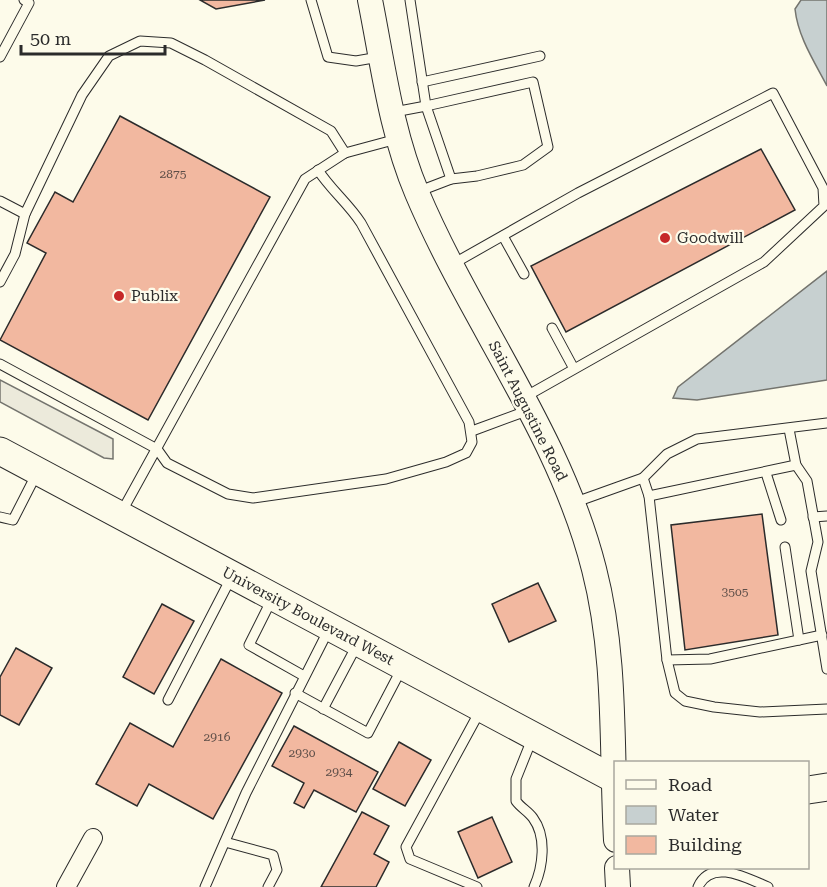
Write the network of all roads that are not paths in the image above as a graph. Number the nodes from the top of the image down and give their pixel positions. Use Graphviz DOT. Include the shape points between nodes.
graph roads {
  1 [pos="311,0"];
  2 [pos="370,0"];
  3 [pos="410,0"];
  4 [pos="28,1"];
  5 [pos="381,56"];
  6 [pos="540,56"];
  7 [pos="0,57"];
  8 [pos="422,82"];
  9 [pos="426,106"];
  10 [pos="392,113"];
  11 [pos="397,139"];
  12 [pos="345,153"];
  13 [pos="318,170"];
  14 [pos="451,178"];
  15 [pos="417,192"];
  16 [pos="0,201"];
  17 [pos="25,214"];
  18 [pos="503,236"];
  19 [pos="451,265"];
  20 [pos="4,267"];
  21 [pos="524,274"];
  22 [pos="0,282"];
  23 [pos="552,328"];
  24 [pos="0,364"];
  25 [pos="573,367"];
  26 [pos="526,404"];
  27 [pos="827,423"];
  28 [pos="789,429"];
  29 [pos="472,431"];
  30 [pos="157,449"];
  31 [pos="0,451"];
  32 [pos="796,465"];
  33 [pos="38,471"];
  34 [pos="766,473"];
  35 [pos="643,478"];
  36 [pos="650,496"];
  37 [pos="573,503"];
  38 [pos="120,515"];
  39 [pos="827,516"];
  40 [pos="0,517"];
  41 [pos="813,517"];
  42 [pos="782,520"];
  43 [pos="785,547"];
  44 [pos="232,576"];
  45 [pos="273,597"];
  46 [pos="330,627"];
  47 [pos="822,635"];
  48 [pos="799,640"];
  49 [pos="358,643"];
  50 [pos="826,658"];
  51 [pos="667,660"];
  52 [pos="402,667"];
  53 [pos="827,669"];
  54 [pos="304,676"];
  55 [pos="295,693"];
  56 [pos="168,700"];
  57 [pos="323,708"];
  58 [pos="481,709"];
  59 [pos="827,709"];
  60 [pos="533,737"];
  61 [pos="614,780"];
  62 [pos="827,787"];
  63 [pos="809,790"];
  64 [pos="93,838"];
  65 [pos="225,842"];
  66 [pos="617,869"];
  67 [pos="66,887"];
  68 [pos="205,887"];
  69 [pos="268,887"];
  70 [pos="477,887"];
  71 [pos="534,887"];
  72 [pos="618,887"];
  73 [pos="698,887"];
  74 [pos="768,887"];
  1 -- 5 [label="lane" via="328,57 356,61"];
  2 -- 5 [label="main road, Saint Augustine Road"];
  3 -- 8 [label="lane"];
  4 -- 7 [label="lane"];
  5 -- 10 [label="main road, Saint Augustine Road"];
  6 -- 8 [label="lane"];
  8 -- 9 [label="lane"];
  9 -- 10 [label="lane"];
  9 -- 14 [label="lane"];
  9 -- 14 [label="lane" via="533,82 548,147 523,165 477,177"];
  10 -- 11 [label="main road, Saint Augustine Road"];
  11 -- 12 [label="lane"];
  11 -- 15 [label="main road, Saint Augustine Road"];
  12 -- 13 [label="lane"];
  12 -- 17 [label="lane" via="331,130 206,60 171,43 140,41 109,56 82,95"];
  13 -- 29 [label="lane" via="362,223"];
  13 -- 30 [label="lane" via="304,179"];
  14 -- 15 [label="lane"];
  15 -- 19 [label="main road, Saint Augustine Road"];
  16 -- 17 [label="lane"];
  17 -- 20 [label="lane" via="15,254"];
  18 -- 19 [label="lane"];
  18 -- 21 [label="lane"];
  18 -- 25 [label="lane" via="773,93 823,188 824,207 764,262"];
  19 -- 26 [label="main road, Saint Augustine Road"];
  20 -- 22 [label="lane"];
  23 -- 25 [label="lane"];
  24 -- 30 [label="lane"];
  25 -- 26 [label="lane"];
  26 -- 29 [label="lane"];
  26 -- 37 [label="main road, Saint Augustine Road"];
  27 -- 28 [label="lane"];
  28 -- 32 [label="lane"];
  28 -- 35 [label="lane" via="697,439 668,454"];
  29 -- 30 [label="lane" via="466,453 446,462 386,479 253,498 228,494 167,463"];
  30 -- 38 [label="lane"];
  31 -- 33 [label="main road, University Boulevard West"];
  32 -- 34 [label="lane"];
  32 -- 41 [label="lane" via="807,481"];
  33 -- 38 [label="main road, University Boulevard West"];
  33 -- 40 [label="lane" via="13,520"];
  34 -- 36 [label="lane"];
  34 -- 42 [label="lane"];
  35 -- 36 [label="lane"];
  35 -- 37 [label="lane"];
  36 -- 51 [label="lane"];
  37 -- 61 [label="main road, Saint Augustine Road" via="594,569 604,620 611,669"];
  38 -- 44 [label="main road, University Boulevard West"];
  39 -- 41 [label="lane"];
  41 -- 47 [label="lane" via="818,542 811,571"];
  43 -- 48 [label="lane"];
  44 -- 45 [label="main road, University Boulevard West"];
  44 -- 56 [label="lane"];
  45 -- 46 [label="main road, University Boulevard West"];
  45 -- 54 [label="lane" via="249,645"];
  46 -- 49 [label="main road, University Boulevard West"];
  46 -- 54 [label="lane"];
  47 -- 48 [label="lane"];
  47 -- 50 [label="lane"];
  48 -- 51 [label="lane" via="710,659"];
  49 -- 52 [label="main road, University Boulevard West"];
  49 -- 57 [label="lane"];
  50 -- 53 [label="lane"];
  51 -- 59 [label="lane" via="675,693 685,701 760,712"];
  52 -- 57 [label="lane" via="368,733"];
  52 -- 58 [label="main road, University Boulevard West"];
  54 -- 55 [label="lane"];
  55 -- 57 [label="lane"];
  55 -- 65 [label="lane"];
  58 -- 60 [label="main road, University Boulevard West"];
  58 -- 70 [label="lane" via="406,847 410,859"];
  60 -- 61 [label="main road, University Boulevard West"];
  60 -- 71 [label="lane" via="516,779 516,801 533,818 541,844 542,864"];
  62 -- 63 [label="main road"];
  64 -- 67 [label="street"];
  65 -- 68 [label="lane"];
  65 -- 69 [label="lane" via="273,855 277,870"];
  66 -- 72 [label="main road"];
  73 -- 74 [label="lane" via="700,881 714,872 733,873"];
}
